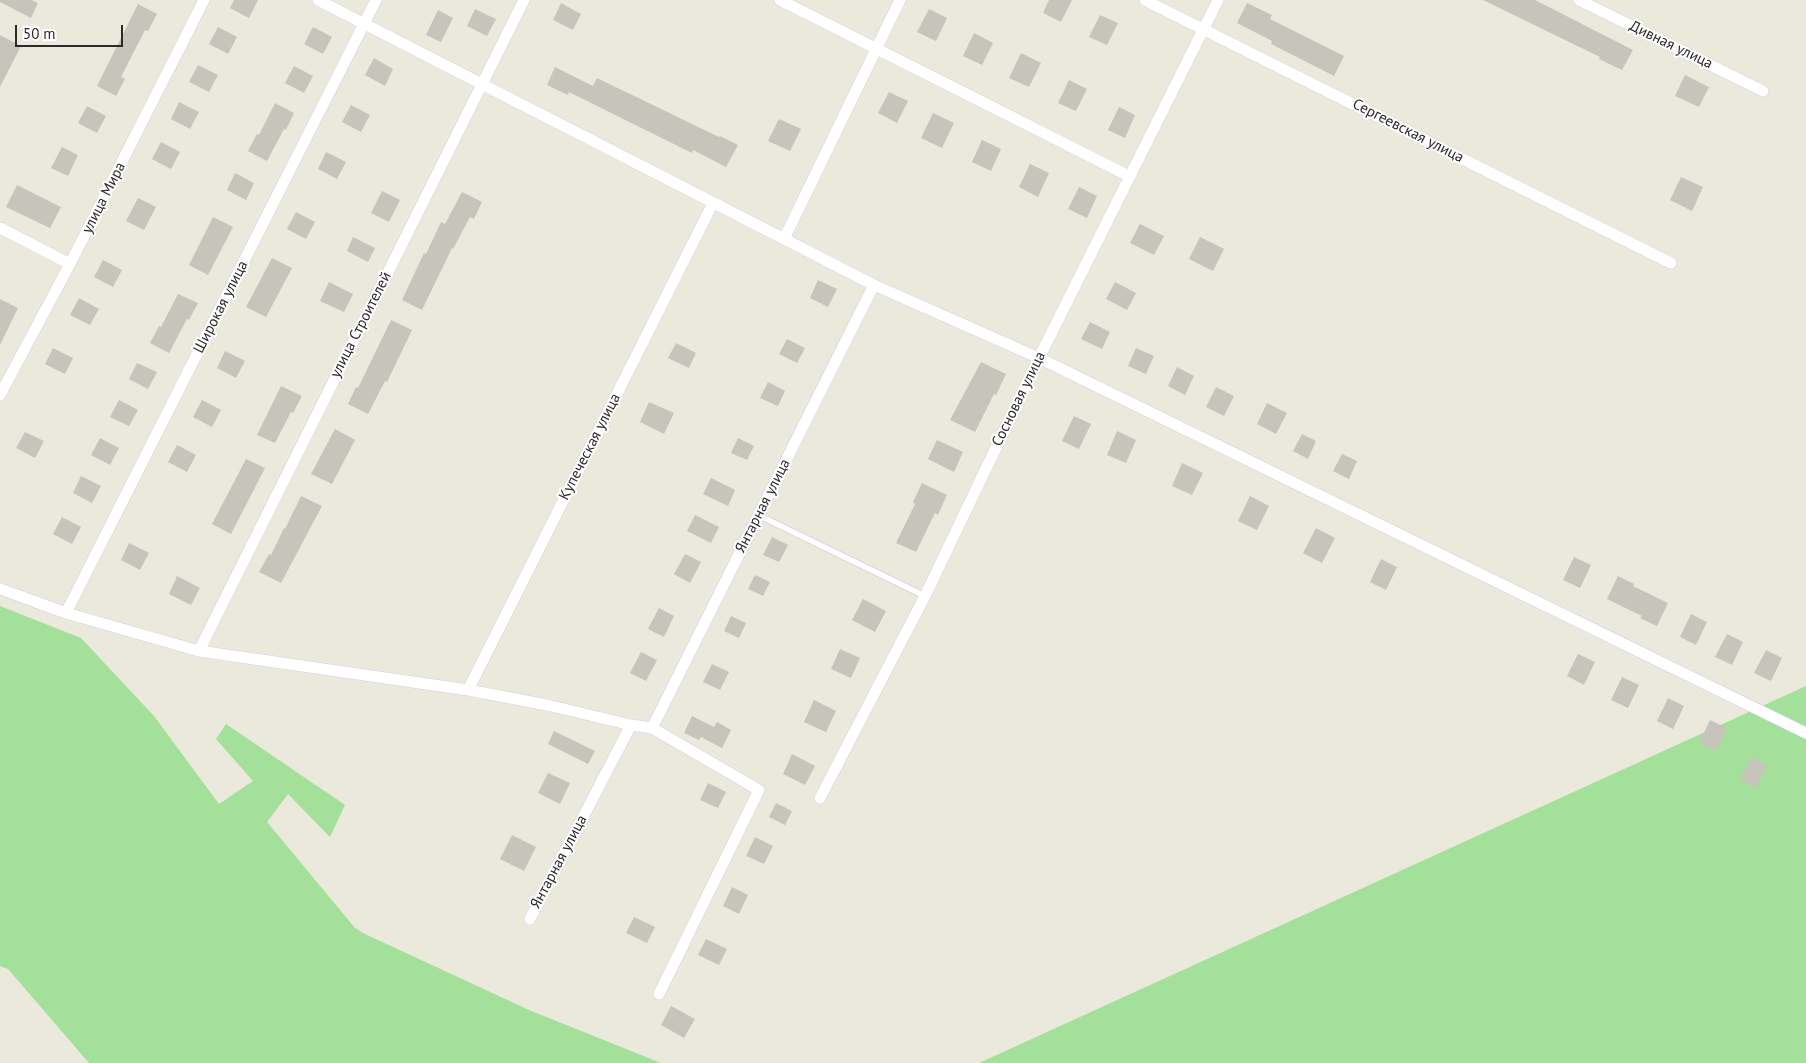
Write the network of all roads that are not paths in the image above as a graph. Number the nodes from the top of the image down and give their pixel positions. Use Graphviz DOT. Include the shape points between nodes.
graph roads {
  1 [pos="204,0"];
  2 [pos="318,0"];
  3 [pos="376,0"];
  4 [pos="524,0"];
  5 [pos="780,0"];
  6 [pos="900,0"];
  7 [pos="1145,0"];
  8 [pos="1218,0"];
  9 [pos="1579,0"];
  10 [pos="364,23"];
  11 [pos="1203,29"];
  12 [pos="876,49"];
  13 [pos="481,84"];
  14 [pos="1763,91"];
  15 [pos="1129,176"];
  16 [pos="713,203"];
  17 [pos="0,228"];
  18 [pos="784,239"];
  19 [pos="1671,263"];
  20 [pos="70,264"];
  21 [pos="874,285"];
  22 [pos="1039,358"];
  23 [pos="0,395"];
  24 [pos="758,515"];
  25 [pos="0,589"];
  26 [pos="925,596"];
  27 [pos="66,613"];
  28 [pos="199,651"];
  29 [pos="468,690"];
  30 [pos="631,726"];
  31 [pos="652,728"];
  32 [pos="1806,733"];
  33 [pos="820,798"];
  34 [pos="530,919"];
  35 [pos="659,994"];
  1 -- 20 [label="street, улица Мира"];
  2 -- 10 [label="street"];
  3 -- 10 [label="street, Широкая улица"];
  4 -- 13 [label="street, улица Строителей"];
  5 -- 12 [label="street"];
  6 -- 12 [label="street"];
  7 -- 11 [label="street, Сергеевская улица"];
  8 -- 11 [label="street, Сосновая улица"];
  9 -- 14 [label="street, Дивная улица"];
  10 -- 13 [label="street"];
  10 -- 27 [label="street, Широкая улица"];
  11 -- 15 [label="street, Сосновая улица"];
  11 -- 19 [label="street, Сергеевская улица"];
  12 -- 15 [label="street"];
  12 -- 18 [label="street"];
  13 -- 16 [label="street"];
  13 -- 28 [label="street, улица Строителей"];
  15 -- 22 [label="street, Сосновая улица"];
  16 -- 18 [label="street"];
  16 -- 29 [label="street, Купеческая улица"];
  17 -- 20 [label="street"];
  18 -- 21 [label="street"];
  20 -- 23 [label="street, улица Мира"];
  21 -- 22 [label="street"];
  21 -- 24 [label="street, Янтарная улица"];
  22 -- 26 [label="street, Сосновая улица"];
  22 -- 32 [label="street"];
  24 -- 26 [label="lane"];
  24 -- 31 [label="street, Янтарная улица"];
  25 -- 27 [label="street"];
  26 -- 33 [label="street, Сосновая улица"];
  27 -- 28 [label="street"];
  28 -- 29 [label="street"];
  29 -- 30 [label="street"];
  30 -- 31 [label="street"];
  30 -- 34 [label="street, Янтарная улица"];
  31 -- 35 [label="street" via="759,790"];
}
